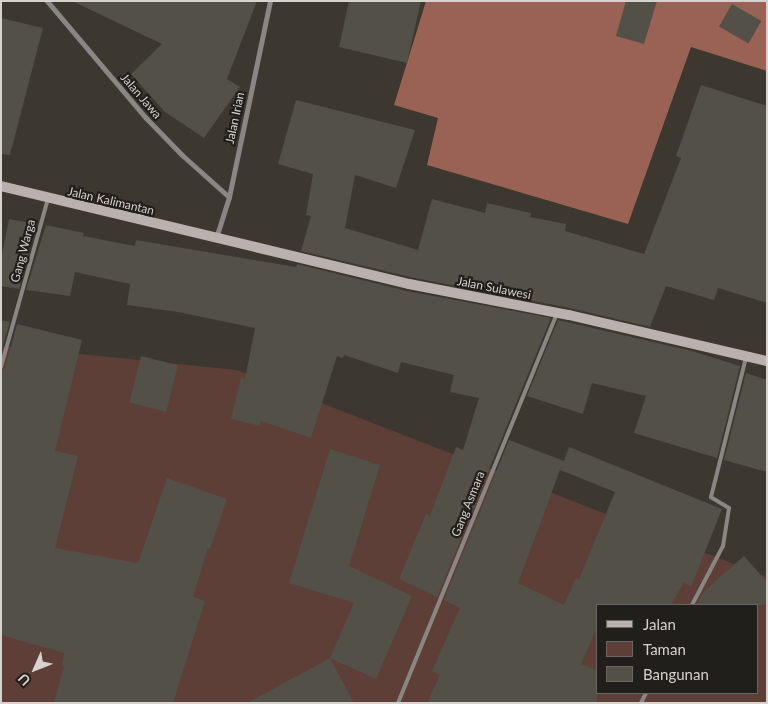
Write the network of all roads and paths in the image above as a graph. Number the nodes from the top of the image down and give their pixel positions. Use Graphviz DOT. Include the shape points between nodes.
graph roads {
  1 [pos="46,1"];
  2 [pos="270,1"];
  3 [pos="1,186"];
  4 [pos="229,197"];
  5 [pos="48,198"];
  6 [pos="216,238"];
  7 [pos="557,313"];
  8 [pos="746,358"];
  9 [pos="767,362"];
  10 [pos="1,368"];
  11 [pos="693,604"];
  12 [pos="398,703"];
  1 -- 4 [label="street, Jalan Jawa" via="146,118"];
  2 -- 4 [label="street, Jalan Irian"];
  3 -- 5 [label="street, Jalan Kalimantan"];
  4 -- 6 [label="street, Jalan Irian"];
  5 -- 6 [label="street, Jalan Kalimantan"];
  5 -- 10 [label="lane, Gang Warga"];
  6 -- 7 [label="street, Jalan Sulawesi" via="409,284"];
  7 -- 8 [label="street, Jalan Sulawesi"];
  7 -- 12 [label="lane, Gang Asmara"];
  8 -- 9 [label="street, Jalan Sulawesi"];
  8 -- 11 [label="lane" via="711,497 729,508 723,546"];
}
